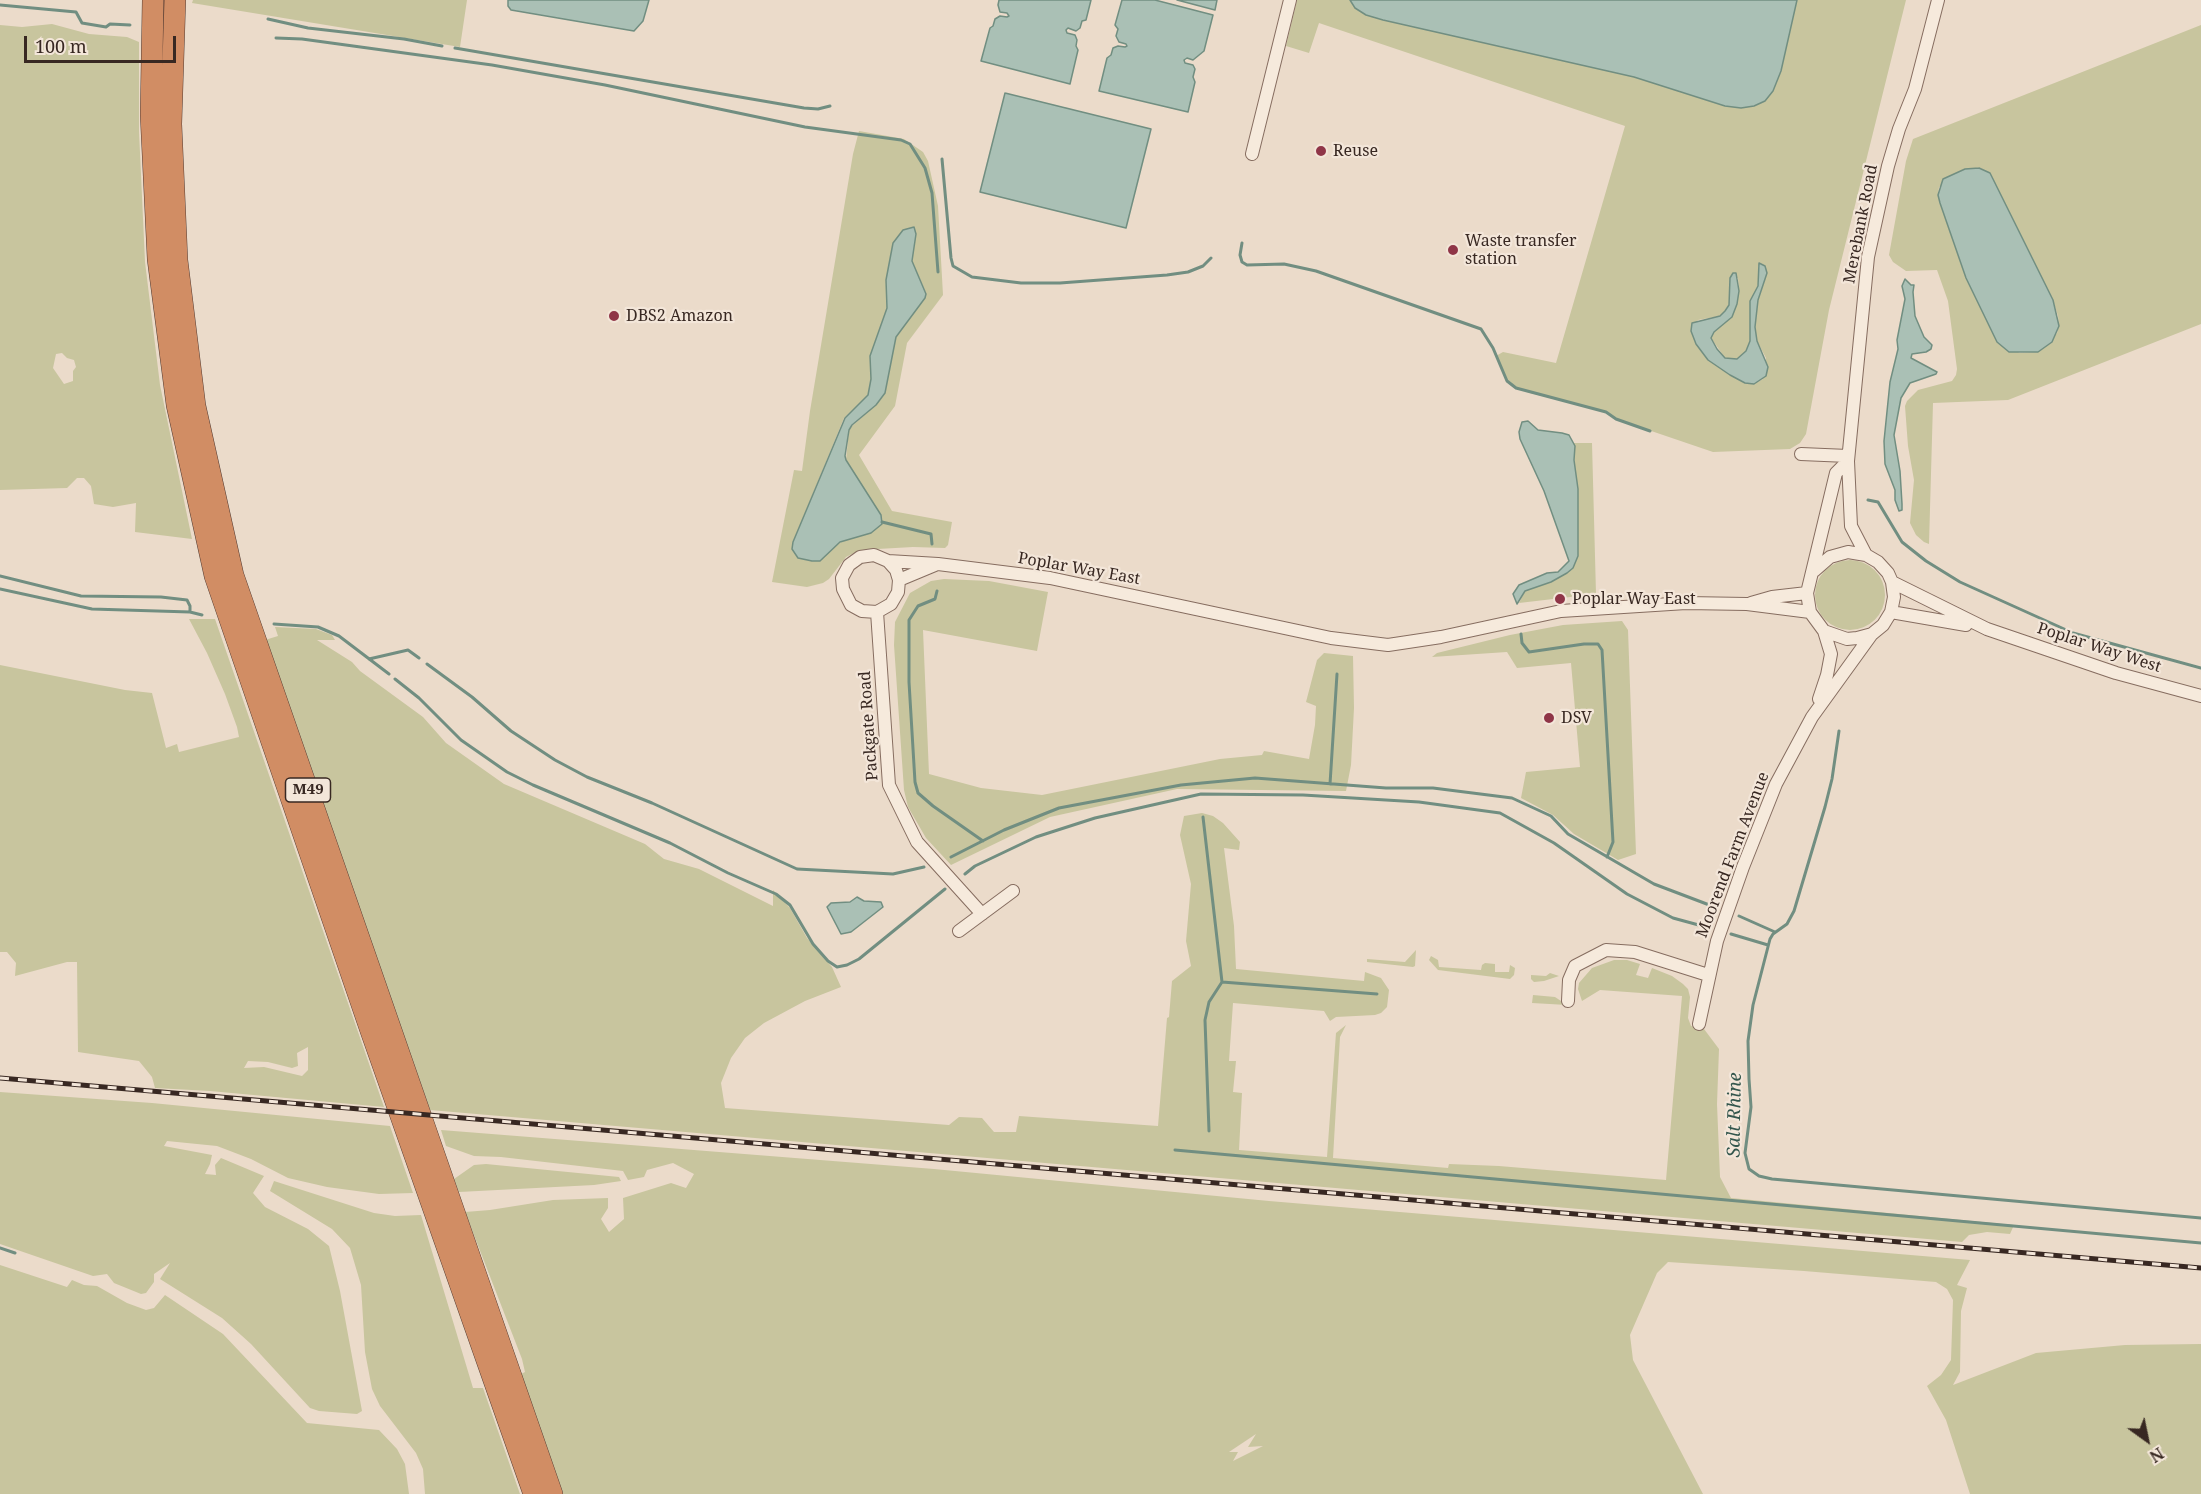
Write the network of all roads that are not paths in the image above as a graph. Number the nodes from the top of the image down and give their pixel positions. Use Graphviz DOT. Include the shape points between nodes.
graph roads {
  1 [pos="153,0"];
  2 [pos="176,0"];
  3 [pos="1290,0"];
  4 [pos="1938,0"];
  5 [pos="1252,154"];
  6 [pos="1801,454"];
  7 [pos="1848,458"];
  8 [pos="1866,555"];
  9 [pos="888,561"];
  10 [pos="938,564"];
  11 [pos="1814,571"];
  12 [pos="899,580"];
  13 [pos="1892,582"];
  14 [pos="1807,593"];
  15 [pos="1747,604"];
  16 [pos="877,612"];
  17 [pos="1810,612"];
  18 [pos="1891,612"];
  19 [pos="1987,629"];
  20 [pos="1824,631"];
  21 [pos="1872,634"];
  22 [pos="2201,696"];
  23 [pos="1812,717"];
  24 [pos="1013,891"];
  25 [pos="982,914"];
  26 [pos="959,931"];
  27 [pos="1708,975"];
  28 [pos="1568,1001"];
  29 [pos="1699,1024"];
  30 [pos="534,1494"];
  31 [pos="552,1494"];
  1 -- 30 [label="highway, M49" via="151,115 158,259 177,405 215,576"];
  2 -- 31 [label="highway, M49" via="171,124 177,260 195,406 233,574"];
  3 -- 5 [label="street"];
  4 -- 7 [label="street, Merebank Road" via="1915,89 1888,166 1868,258"];
  6 -- 7 [label="street"];
  7 -- 8 [label="street, Merebank Road" via="1851,526"];
  7 -- 11 [label="street, Merebank Road" via="1836,473"];
  8 -- 11 [label="street" via="1848,552 1830,557"];
  8 -- 13 [label="street" via="1878,562"];
  9 -- 10 [label="street, Poplar Way East"];
  9 -- 12 [label="street"];
  9 -- 16 [label="street, Poplar Way East" via="874,555 860,557 849,565 842,578 851,605 862,612"];
  10 -- 12 [label="street, Poplar Way East"];
  10 -- 15 [label="street, Poplar Way East" via="1050,578 1331,638 1388,645 1561,611 1686,603"];
  11 -- 14 [label="street"];
  12 -- 16 [label="street" via="891,604"];
  13 -- 18 [label="street"];
  13 -- 19 [label="street, Poplar Way West"];
  14 -- 15 [label="street, Poplar Way East"];
  14 -- 17 [label="street"];
  15 -- 17 [label="street, Poplar Way East"];
  16 -- 25 [label="street, Packgate Road" via="889,785 917,842"];
  17 -- 20 [label="street"];
  18 -- 19 [label="street, Poplar Way West"];
  18 -- 21 [label="street"];
  19 -- 22 [label="street, Poplar Way West" via="2116,673"];
  20 -- 21 [label="street" via="1847,639"];
  20 -- 23 [label="street, Moorend Farm Avenue" via="1831,654"];
  21 -- 23 [label="street, Moorend Farm Avenue"];
  23 -- 27 [label="street, Moorend Farm Avenue" via="1776,784 1726,913"];
  24 -- 25 [label="street"];
  25 -- 26 [label="street"];
  27 -- 28 [label="street" via="1635,952 1606,950 1575,966 1569,980"];
  27 -- 29 [label="street, Moorend Farm Avenue"];
}
